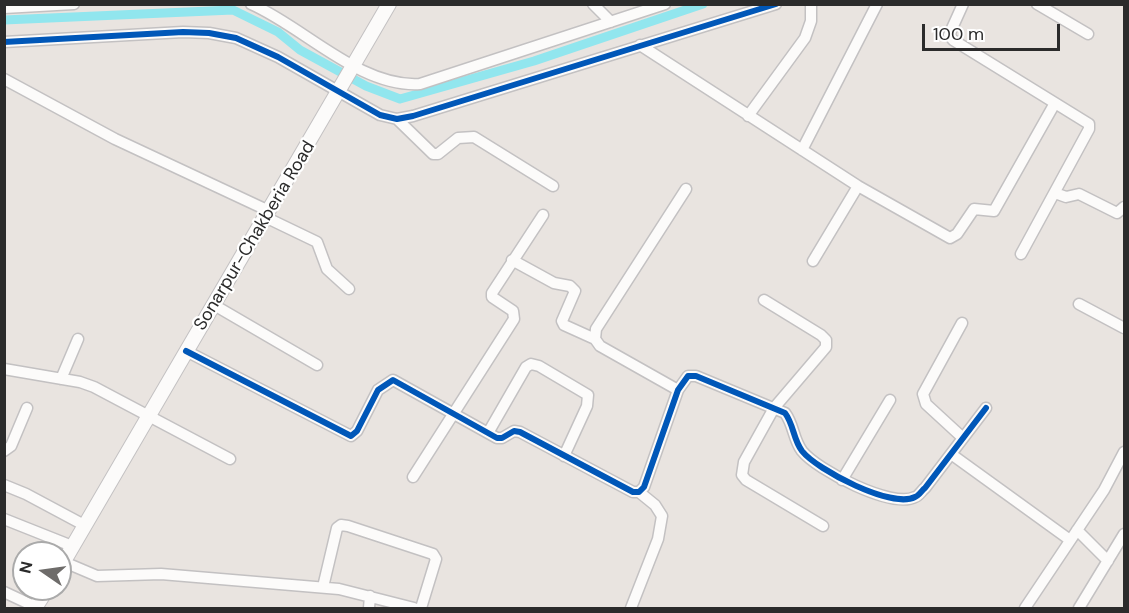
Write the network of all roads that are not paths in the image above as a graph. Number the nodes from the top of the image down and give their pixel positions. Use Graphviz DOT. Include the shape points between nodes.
graph roads {
  1 [pos="74,4"];
  2 [pos="251,4"];
  3 [pos="389,4"];
  4 [pos="593,4"];
  5 [pos="665,4"];
  6 [pos="776,4"];
  7 [pos="811,4"];
  8 [pos="878,4"];
  9 [pos="963,4"];
  10 [pos="1037,4"];
  11 [pos="64,5"];
  12 [pos="4,8"];
  13 [pos="611,22"];
  14 [pos="1088,34"];
  15 [pos="4,42"];
  16 [pos="640,45"];
  17 [pos="354,68"];
  18 [pos="4,80"];
  19 [pos="340,92"];
  20 [pos="1055,103"];
  21 [pos="748,116"];
  22 [pos="397,119"];
  23 [pos="802,150"];
  24 [pos="553,186"];
  25 [pos="858,186"];
  26 [pos="686,189"];
  27 [pos="1055,193"];
  28 [pos="1125,207"];
  29 [pos="267,214"];
  30 [pos="543,215"];
  31 [pos="1021,254"];
  32 [pos="512,260"];
  33 [pos="813,261"];
  34 [pos="349,289"];
  35 [pos="764,300"];
  36 [pos="1079,303"];
  37 [pos="214,305"];
  38 [pos="962,323"];
  39 [pos="1125,328"];
  40 [pos="78,339"];
  41 [pos="595,339"];
  42 [pos="186,351"];
  43 [pos="317,365"];
  44 [pos="4,369"];
  45 [pos="61,379"];
  46 [pos="678,390"];
  47 [pos="890,400"];
  48 [pos="27,408"];
  49 [pos="774,408"];
  50 [pos="986,408"];
  51 [pos="453,413"];
  52 [pos="148,416"];
  53 [pos="488,434"];
  54 [pos="963,438"];
  55 [pos="4,451"];
  56 [pos="1125,452"];
  57 [pos="951,454"];
  58 [pos="564,456"];
  59 [pos="230,459"];
  60 [pos="413,477"];
  61 [pos="843,480"];
  62 [pos="4,485"];
  63 [pos="639,492"];
  64 [pos="4,519"];
  65 [pos="84,525"];
  66 [pos="822,526"];
  67 [pos="1077,530"];
  68 [pos="1125,534"];
  69 [pos="1070,540"];
  70 [pos="59,541"];
  71 [pos="72,546"];
  72 [pos="1108,561"];
  73 [pos="72,568"];
  74 [pos="323,587"];
  75 [pos="4,592"];
  76 [pos="370,596"];
  77 [pos="35,608"];
  78 [pos="1082,608"];
  79 [pos="369,609"];
  80 [pos="414,609"];
  81 [pos="421,609"];
  82 [pos="631,609"];
  83 [pos="1025,609"];
  1 -- 11 [label="street"];
  2 -- 17 [label="street"];
  3 -- 17 [label="main road"];
  4 -- 13 [label="street"];
  5 -- 13 [label="street"];
  6 -- 16 [label="street"];
  7 -- 21 [label="street" via="805,38"];
  8 -- 23 [label="street"];
  9 -- 20 [label="street" via="951,28 954,40"];
  10 -- 14 [label="street"];
  11 -- 12 [label="street"];
  13 -- 17 [label="street" via="420,84 390,82"];
  15 -- 19 [label="street" via="209,33 236,38"];
  16 -- 21 [label="street"];
  16 -- 22 [label="street"];
  17 -- 19 [label="main road, Sonarpur-Chakberia Road"];
  18 -- 29 [label="street"];
  19 -- 22 [label="street" via="380,115"];
  19 -- 29 [label="main road, Sonarpur-Chakberia Road"];
  20 -- 25 [label="street" via="994,211 974,209 954,237"];
  20 -- 27 [label="street" via="1085,120 1089,129"];
  21 -- 23 [label="street"];
  22 -- 24 [label="street" via="433,154 458,138 474,137"];
  23 -- 25 [label="street"];
  25 -- 33 [label="street"];
  26 -- 41 [label="street" via="597,329"];
  27 -- 28 [label="street" via="1066,197 1079,194 1116,213"];
  27 -- 31 [label="street"];
  29 -- 34 [label="street" via="317,242 327,269"];
  29 -- 37 [label="main road, Sonarpur-Chakberia Road"];
  30 -- 32 [label="street"];
  32 -- 41 [label="street" via="554,283 570,286 575,291 562,321"];
  32 -- 51 [label="street" via="492,297 513,311 514,319"];
  35 -- 49 [label="street" via="826,340 823,352"];
  36 -- 39 [label="street"];
  37 -- 42 [label="main road, Sonarpur-Chakberia Road"];
  37 -- 43 [label="street"];
  38 -- 54 [label="street" via="923,394 926,404"];
  40 -- 45 [label="street"];
  41 -- 46 [label="street" via="600,346"];
  42 -- 51 [label="street" via="351,436 378,390 393,380"];
  42 -- 52 [label="main road, Sonarpur-Chakberia Road"];
  44 -- 45 [label="street"];
  45 -- 52 [label="street" via="94,387"];
  46 -- 49 [label="street" via="688,376 696,376"];
  46 -- 63 [label="street"];
  47 -- 61 [label="street"];
  48 -- 55 [label="street" via="11,446"];
  49 -- 61 [label="street" via="792,422 802,452"];
  49 -- 66 [label="street" via="744,462 742,475"];
  50 -- 54 [label="street"];
  51 -- 53 [label="street"];
  51 -- 60 [label="street"];
  52 -- 59 [label="street"];
  52 -- 65 [label="main road, Sonarpur-Chakberia Road"];
  53 -- 58 [label="street" via="502,438 520,432"];
  53 -- 58 [label="street" via="526,367 538,366 588,395 587,406"];
  54 -- 57 [label="street"];
  56 -- 67 [label="street"];
  57 -- 61 [label="street" via="915,498 889,496"];
  57 -- 69 [label="street"];
  58 -- 63 [label="street"];
  62 -- 65 [label="street"];
  63 -- 82 [label="street" via="662,516 658,539"];
  64 -- 70 [label="street"];
  65 -- 71 [label="main road, Sonarpur-Chakberia Road"];
  67 -- 69 [label="street"];
  67 -- 72 [label="street"];
  68 -- 72 [label="street"];
  69 -- 83 [label="street"];
  72 -- 78 [label="street"];
  73 -- 74 [label="street" via="97,576 161,574"];
  74 -- 76 [label="street"];
  74 -- 81 [label="street" via="337,528 348,526 433,554 436,559"];
  75 -- 77 [label="street"];
  76 -- 79 [label="street"];
  76 -- 80 [label="street"];
}
